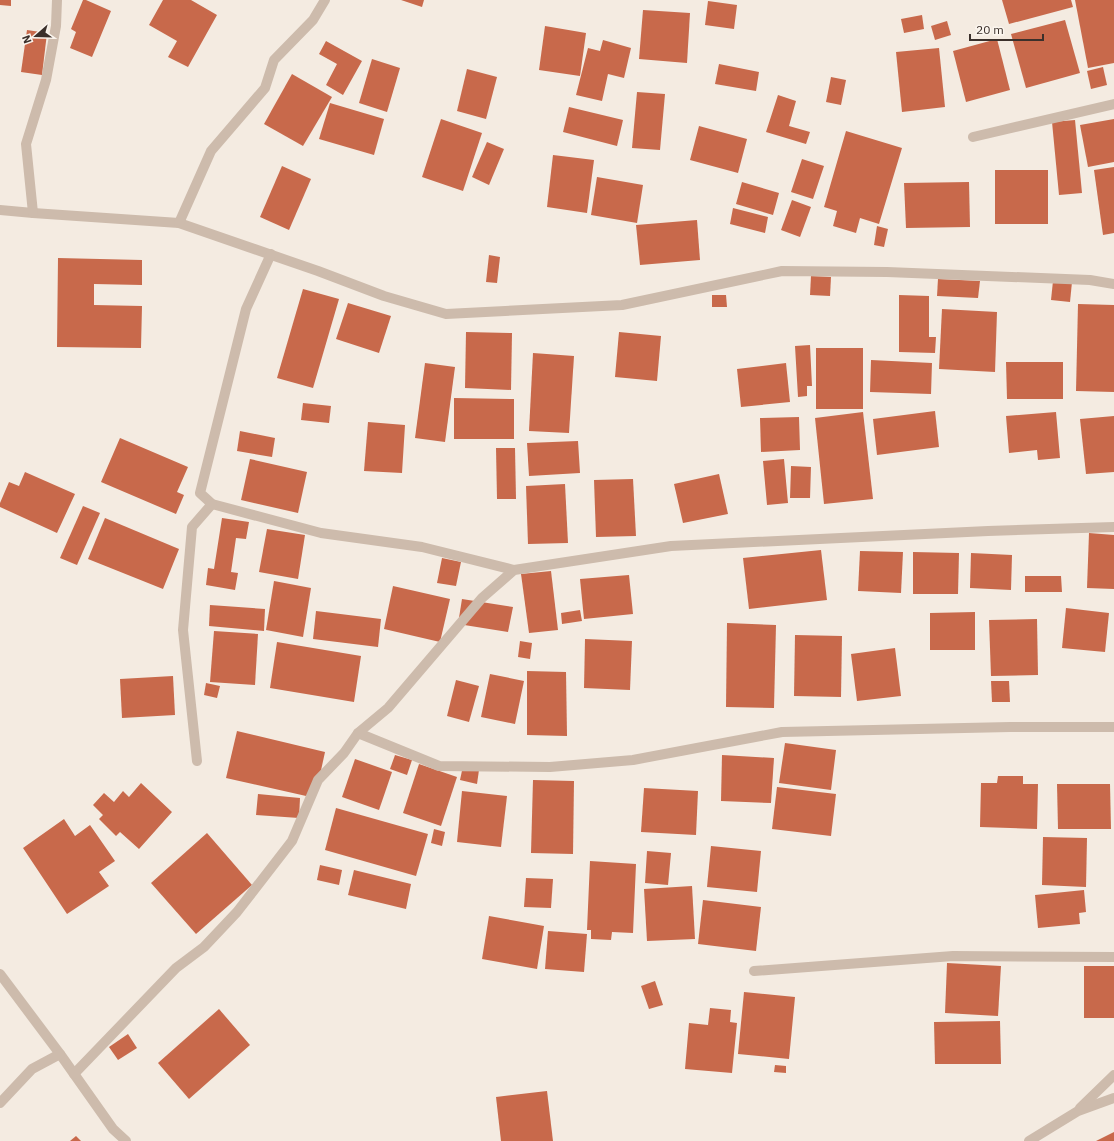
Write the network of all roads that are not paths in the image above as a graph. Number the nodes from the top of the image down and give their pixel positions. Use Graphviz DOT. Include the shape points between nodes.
graph roads {
  1 [pos="57,0"];
  2 [pos="325,0"];
  3 [pos="1114,104"];
  4 [pos="973,137"];
  5 [pos="0,210"];
  6 [pos="33,213"];
  7 [pos="179,223"];
  8 [pos="271,254"];
  9 [pos="1114,284"];
  10 [pos="212,504"];
  11 [pos="1114,527"];
  12 [pos="514,570"];
  13 [pos="1114,727"];
  14 [pos="358,733"];
  15 [pos="197,761"];
  16 [pos="1114,957"];
  17 [pos="754,971"];
  18 [pos="0,974"];
  19 [pos="60,1054"];
  20 [pos="74,1074"];
  21 [pos="1114,1075"];
  22 [pos="1114,1098"];
  23 [pos="0,1103"];
  24 [pos="1078,1111"];
  25 [pos="126,1141"];
  26 [pos="1029,1141"];
  1 -- 6 [label="street" via="56,26 46,80 26,144"];
  2 -- 7 [label="street" via="313,20 274,60 265,88 211,151"];
  3 -- 4 [label="street"];
  5 -- 6 [label="street"];
  6 -- 7 [label="street"];
  7 -- 8 [label="street"];
  8 -- 9 [label="street" via="384,296 446,314 622,305 782,271 887,272 1090,280"];
  8 -- 10 [label="street" via="246,309 200,493"];
  10 -- 12 [label="street" via="321,533 422,547"];
  10 -- 15 [label="street" via="192,527 183,630"];
  11 -- 12 [label="street" via="671,546"];
  12 -- 14 [label="street" via="482,598 388,708"];
  13 -- 14 [label="street" via="782,732 633,760 550,767 438,766"];
  14 -- 20 [label="street" via="344,754 318,780 292,841 237,912 204,947 176,968"];
  16 -- 17 [label="street" via="953,956"];
  18 -- 19 [label="street"];
  19 -- 20 [label="street"];
  19 -- 23 [label="street" via="32,1069"];
  20 -- 25 [label="street" via="113,1129"];
  21 -- 24 [label="street"];
  22 -- 24 [label="street"];
  24 -- 26 [label="street"];
}
